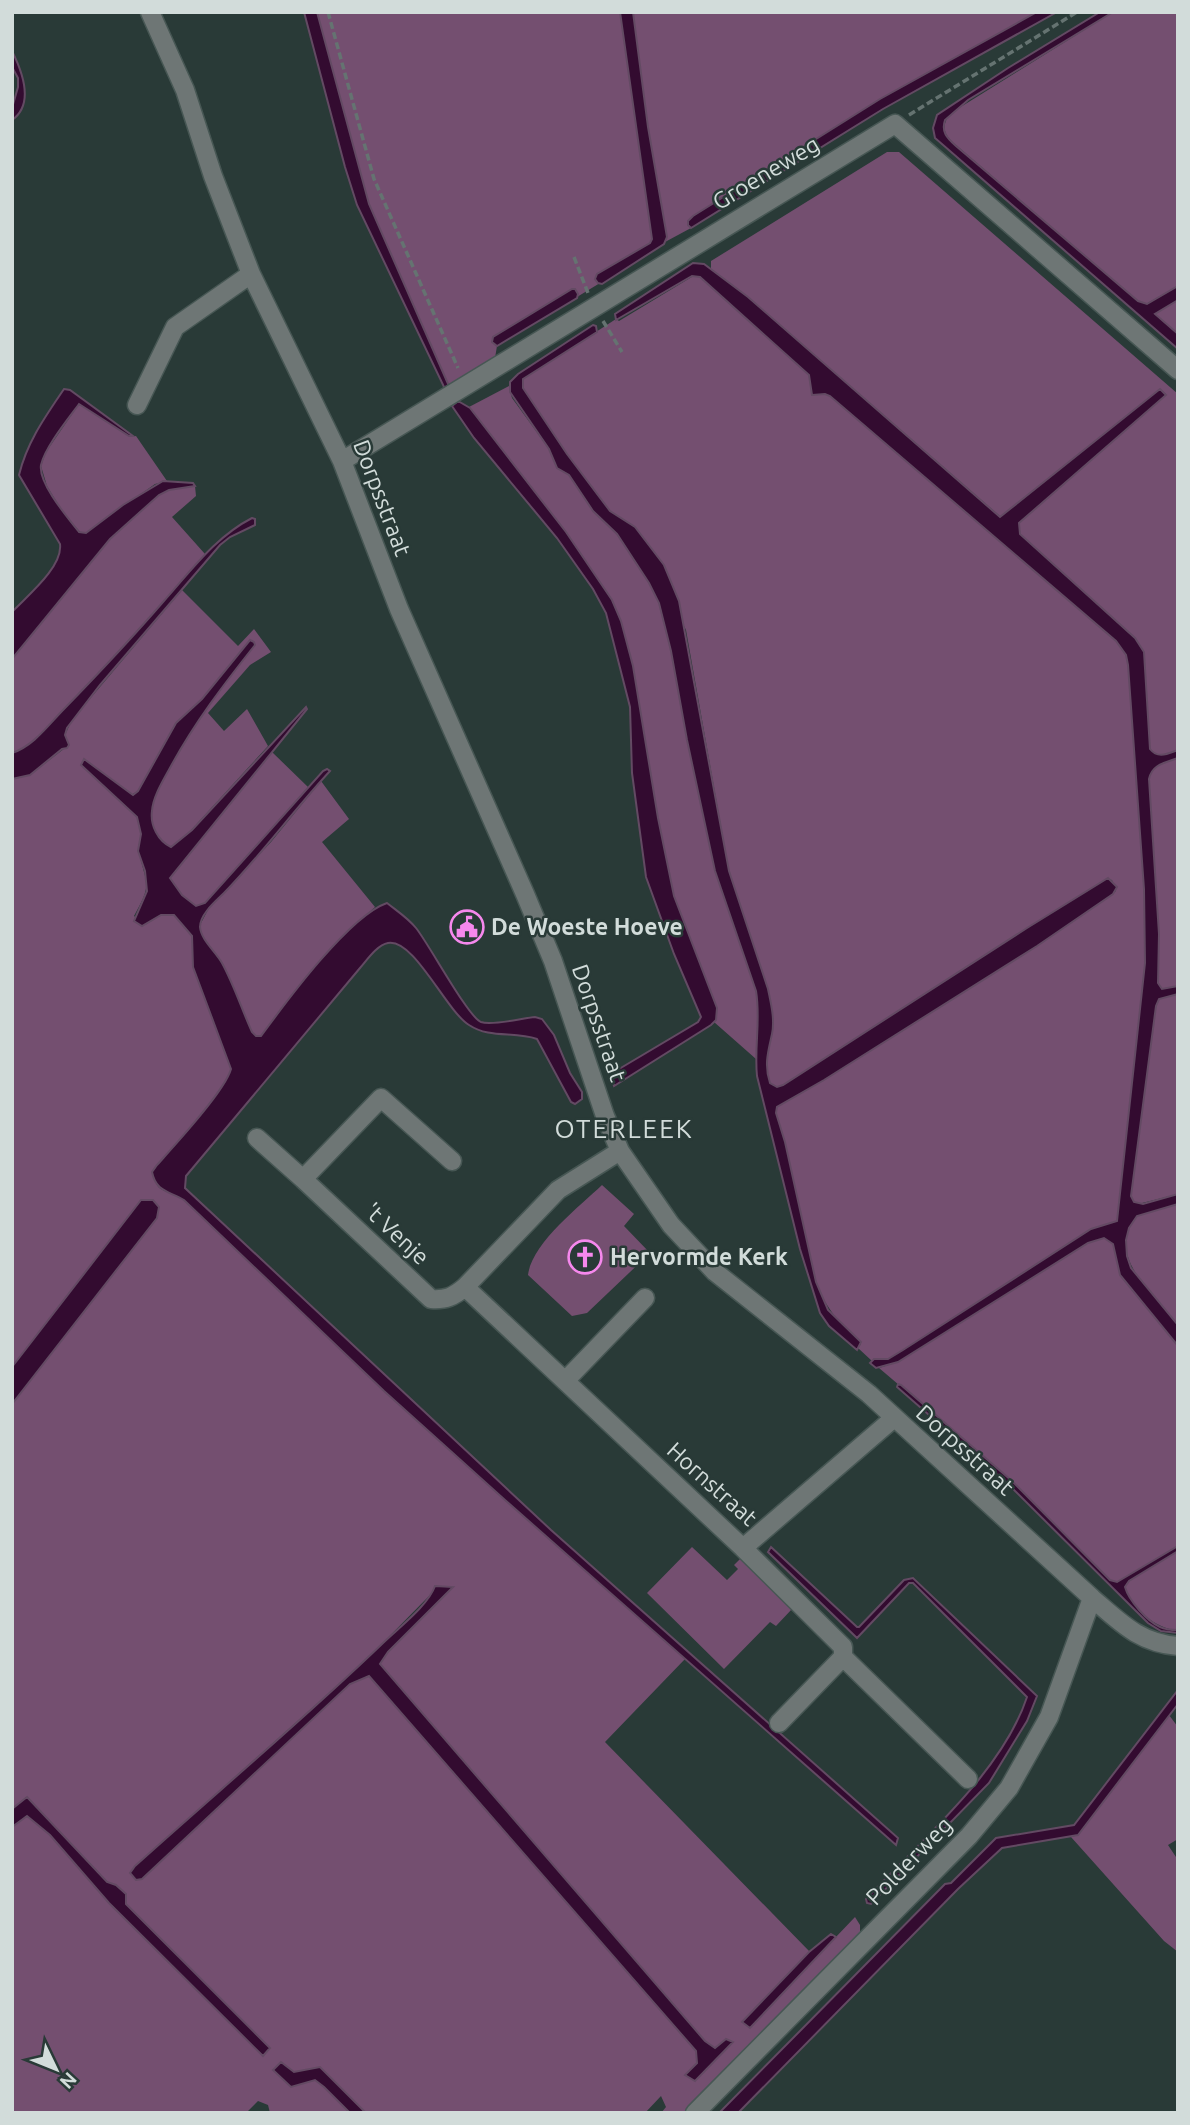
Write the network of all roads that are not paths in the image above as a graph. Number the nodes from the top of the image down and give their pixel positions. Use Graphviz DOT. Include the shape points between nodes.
graph roads {
  1 [pos="150,12"];
  2 [pos="251,274"];
  3 [pos="1178,370"];
  4 [pos="137,405"];
  5 [pos="342,461"];
  6 [pos="257,1138"];
  7 [pos="620,1151"];
  8 [pos="452,1161"];
  9 [pos="303,1179"];
  10 [pos="465,1287"];
  11 [pos="645,1298"];
  12 [pos="565,1381"];
  13 [pos="894,1418"];
  14 [pos="743,1548"];
  15 [pos="1092,1598"];
  16 [pos="1178,1646"];
  17 [pos="843,1657"];
  18 [pos="779,1723"];
  19 [pos="968,1779"];
  20 [pos="695,2113"];
  1 -- 2 [label="street, Dorpsstraat" via="185,90"];
  2 -- 4 [label="street" via="175,327"];
  2 -- 5 [label="street, Dorpsstraat"];
  3 -- 5 [label="street, Groeneweg" via="895,124"];
  5 -- 7 [label="street, Dorpsstraat" via="398,609 539,927"];
  6 -- 9 [label="street, 't Venje"];
  7 -- 10 [label="street, 't Venje" via="558,1190"];
  7 -- 13 [label="street, Dorpsstraat" via="671,1225 715,1272"];
  8 -- 9 [label="street" via="381,1098"];
  9 -- 10 [label="street, 't Venje" via="431,1299 453,1297"];
  10 -- 12 [label="street, Hornstraat"];
  11 -- 12 [label="street"];
  12 -- 14 [label="street, Hornstraat"];
  13 -- 14 [label="street, Hornstraat"];
  13 -- 15 [label="street, Dorpsstraat"];
  14 -- 17 [label="street" via="843,1647"];
  15 -- 16 [label="street, Dorpsstraat" via="1137,1635"];
  15 -- 20 [label="street, Polderweg" via="1049,1717 1009,1788 969,1836"];
  17 -- 18 [label="street"];
  17 -- 19 [label="street"];
}
